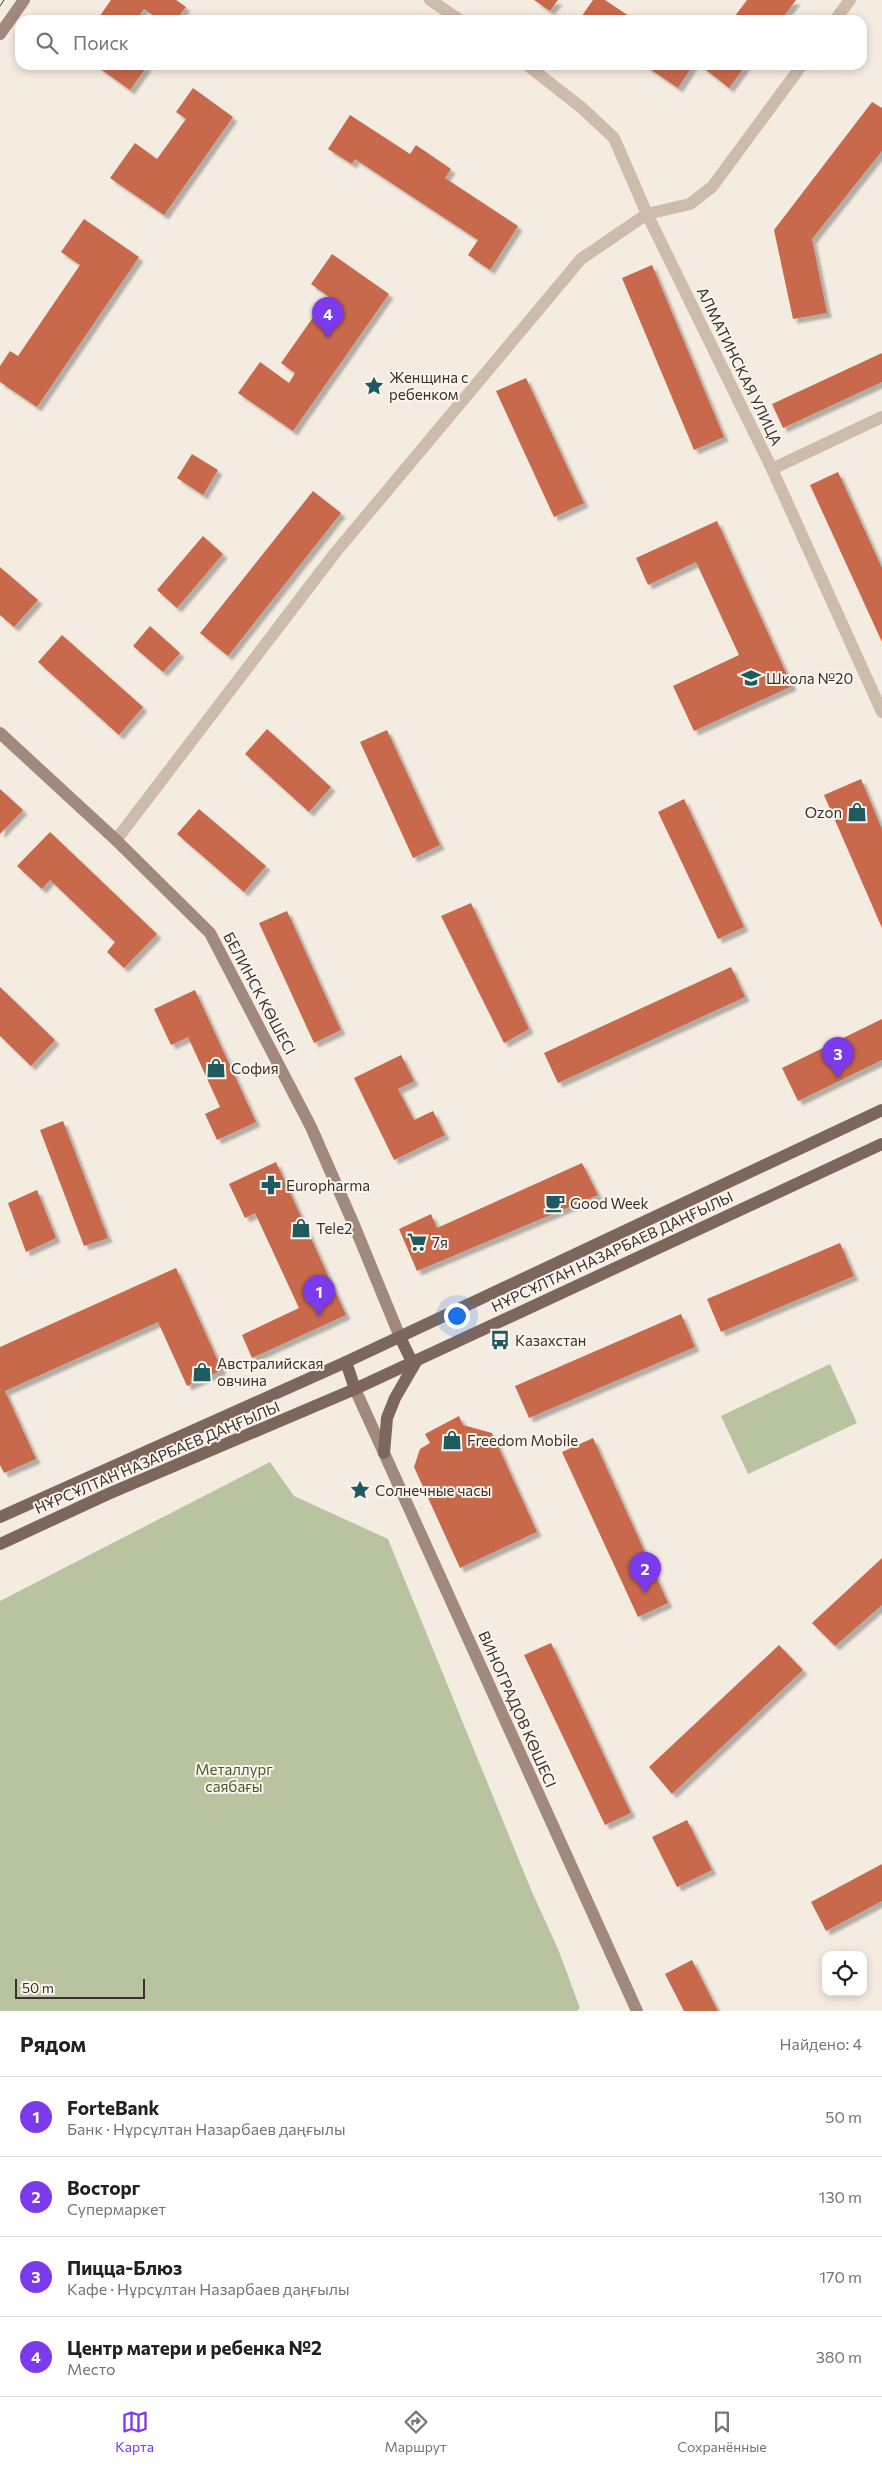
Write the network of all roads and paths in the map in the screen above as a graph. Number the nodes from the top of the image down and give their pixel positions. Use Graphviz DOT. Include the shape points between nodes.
graph roads {
  1 [pos="24,0"];
  2 [pos="430,0"];
  3 [pos="850,0"];
  4 [pos="452,15"];
  5 [pos="840,15"];
  6 [pos="0,34"];
  7 [pos="533,70"];
  8 [pos="798,70"];
  9 [pos="647,214"];
  10 [pos="882,417"];
  11 [pos="772,469"];
  12 [pos="882,712"];
  13 [pos="0,733"];
  14 [pos="116,840"];
  15 [pos="882,1110"];
  16 [pos="882,1144"];
  17 [pos="400,1337"];
  18 [pos="414,1361"];
  19 [pos="346,1362"];
  20 [pos="355,1389"];
  21 [pos="384,1453"];
  22 [pos="0,1517"];
  23 [pos="0,1544"];
  24 [pos="637,2011"];
  1 -- 6 [label="main road"];
  2 -- 4 [label="street"];
  3 -- 5 [label="street"];
  7 -- 9 [label="street, АЛМАТИНСКАЯ УЛИЦА" via="614,138"];
  8 -- 9 [label="street" via="712,187 690,204"];
  9 -- 11 [label="street, АЛМАТИНСКАЯ УЛИЦА"];
  9 -- 14 [label="street" via="581,259 334,553"];
  10 -- 11 [label="street"];
  11 -- 12 [label="street, АЛМАТИНСКАЯ УЛИЦА"];
  13 -- 14 [label="main road, БЕЛИНСК КӨШЕСІ"];
  14 -- 17 [label="main road, БЕЛИНСК КӨШЕСІ" via="210,933 311,1127"];
  15 -- 17 [label="main road, НҰРСҰЛТАН НАЗАРБАЕВ ДАҢҒЫЛЫ"];
  16 -- 18 [label="main road, НҰРСҰЛТАН НАЗАРБАЕВ ДАҢҒЫЛЫ"];
  17 -- 18 [label="main road"];
  17 -- 19 [label="main road, НҰРСҰЛТАН НАЗАРБАЕВ ДАҢҒЫЛЫ"];
  18 -- 20 [label="main road, НҰРСҰЛТАН НАЗАРБАЕВ ДАҢҒЫЛЫ"];
  18 -- 21 [label="main road" via="387,1418"];
  19 -- 20 [label="main road"];
  19 -- 22 [label="main road, НҰРСҰЛТАН НАЗАРБАЕВ ДАҢҒЫЛЫ"];
  20 -- 21 [label="main road, ВИНОГРАДОВ КӨШЕСІ"];
  20 -- 23 [label="main road, НҰРСҰЛТАН НАЗАРБАЕВ ДАҢҒЫЛЫ"];
  21 -- 24 [label="main road, ВИНОГРАДОВ КӨШЕСІ"];
}
